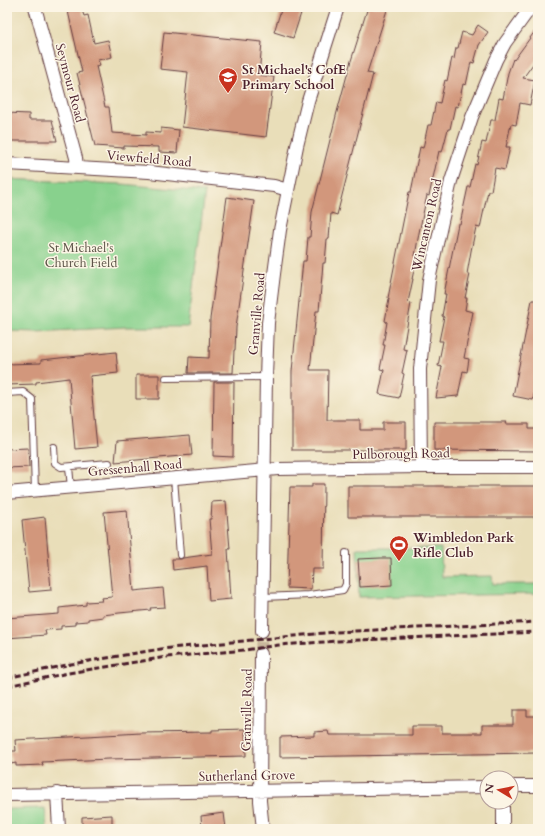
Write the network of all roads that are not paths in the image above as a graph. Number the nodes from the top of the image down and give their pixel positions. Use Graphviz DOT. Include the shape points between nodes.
graph roads {
  1 [pos="35,7"];
  2 [pos="338,7"];
  3 [pos="531,7"];
  4 [pos="7,164"];
  5 [pos="77,167"];
  6 [pos="288,190"];
  7 [pos="266,377"];
  8 [pos="166,378"];
  9 [pos="7,393"];
  10 [pos="54,447"];
  11 [pos="109,463"];
  12 [pos="69,467"];
  13 [pos="421,467"];
  14 [pos="538,467"];
  15 [pos="265,470"];
  16 [pos="174,478"];
  17 [pos="71,488"];
  18 [pos="35,491"];
  19 [pos="7,493"];
  20 [pos="346,553"];
  21 [pos="180,555"];
  22 [pos="263,597"];
  23 [pos="262,631"];
  24 [pos="261,654"];
  25 [pos="479,786"];
  26 [pos="519,786"];
  27 [pos="538,786"];
  28 [pos="260,790"];
  29 [pos="57,793"];
  30 [pos="7,795"];
  31 [pos="503,810"];
  32 [pos="59,829"];
  33 [pos="263,829"];
  34 [pos="503,829"];
  1 -- 5 [label="street, Seymour Road"];
  2 -- 6 [label="street, Granville Road" via="308,101"];
  3 -- 13 [label="street, Wincanton Road" via="496,60 472,117 451,181 429,280 420,369"];
  4 -- 5 [label="street, Viewfield Road"];
  5 -- 6 [label="street, Viewfield Road" via="157,173 274,186"];
  6 -- 7 [label="street, Granville Road" via="269,316"];
  7 -- 8 [label="lane"];
  7 -- 15 [label="street, Granville Road"];
  9 -- 18 [label="lane" via="23,392 32,399"];
  10 -- 12 [label="lane" via="55,463 61,467"];
  11 -- 12 [label="lane"];
  12 -- 17 [label="lane"];
  13 -- 14 [label="street, Pulborough Road"];
  13 -- 15 [label="street, Pulborough Road"];
  15 -- 16 [label="street, Gressenhall Road"];
  15 -- 22 [label="street, Granville Road"];
  16 -- 17 [label="street, Gressenhall Road"];
  16 -- 21 [label="lane"];
  17 -- 18 [label="street, Gressenhall Road"];
  18 -- 19 [label="street, Gressenhall Road"];
  20 -- 22 [label="lane" via="346,584 343,590 309,595"];
  22 -- 23 [label="street, Granville Road"];
  24 -- 28 [label="street, Granville Road"];
  25 -- 28 [label="street, Sutherland Grove"];
  26 -- 27 [label="street"];
  28 -- 29 [label="street, Sutherland Grove"];
  28 -- 33 [label="street, Granville Road"];
  29 -- 30 [label="street, Sutherland Grove"];
  29 -- 32 [label="street"];
  31 -- 34 [label="street"];
}
